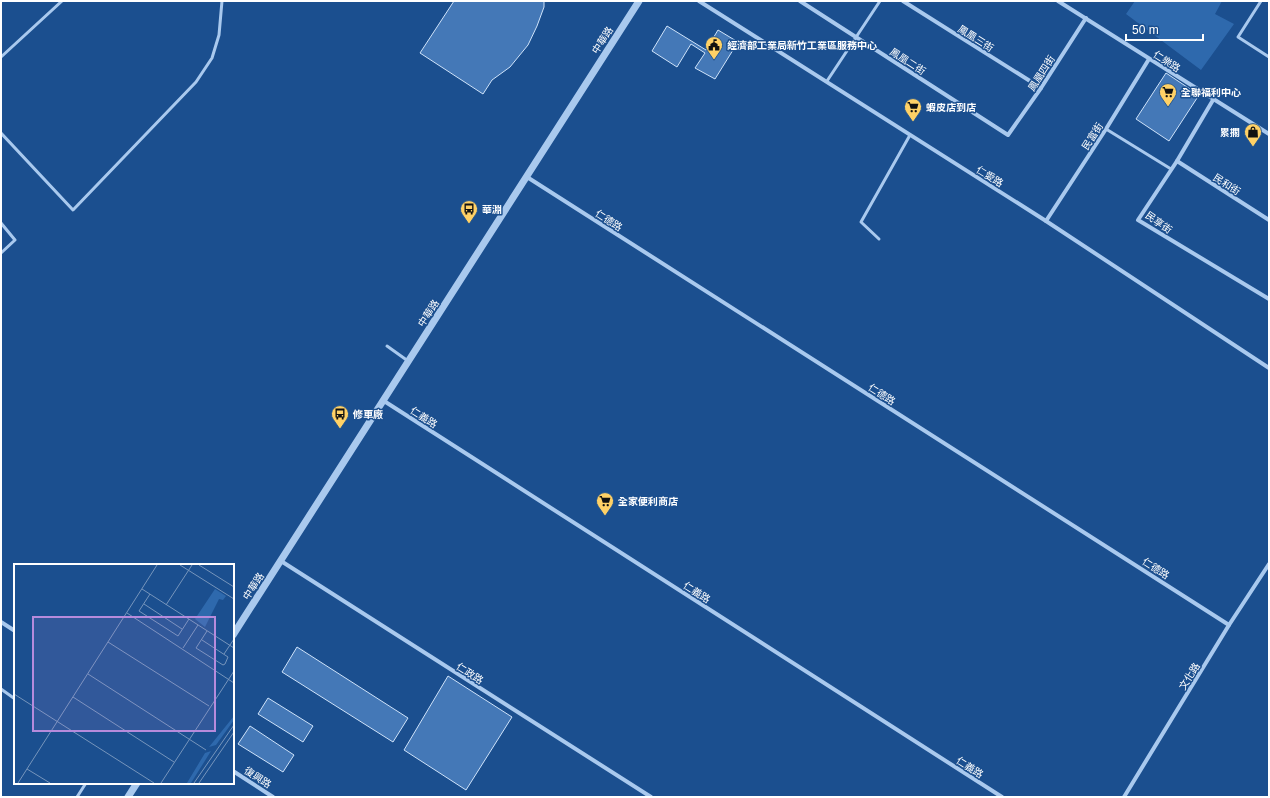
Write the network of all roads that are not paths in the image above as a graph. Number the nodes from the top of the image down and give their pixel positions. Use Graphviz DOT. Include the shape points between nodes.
graph roads {
  1 [pos="62,1"];
  2 [pos="222,1"];
  3 [pos="639,1"];
  4 [pos="699,1"];
  5 [pos="800,1"];
  6 [pos="880,1"];
  7 [pos="903,1"];
  8 [pos="1058,1"];
  9 [pos="1261,1"];
  10 [pos="1086,18"];
  11 [pos="857,38"];
  12 [pos="1,57"];
  13 [pos="1269,58"];
  14 [pos="1149,59"];
  15 [pos="826,81"];
  16 [pos="1041,88"];
  17 [pos="1213,100"];
  18 [pos="1106,129"];
  19 [pos="1,134"];
  20 [pos="1269,134"];
  21 [pos="910,135"];
  22 [pos="1008,135"];
  23 [pos="1177,161"];
  24 [pos="1171,169"];
  25 [pos="527,176"];
  26 [pos="1269,220"];
  27 [pos="1046,221"];
  28 [pos="1,223"];
  29 [pos="879,239"];
  30 [pos="1,254"];
  31 [pos="1269,299"];
  32 [pos="387,346"];
  33 [pos="409,362"];
  34 [pos="1269,368"];
  35 [pos="384,401"];
  36 [pos="282,561"];
  37 [pos="1269,564"];
  38 [pos="1,622"];
  39 [pos="1229,625"];
  40 [pos="14,630"];
  41 [pos="234,633"];
  42 [pos="1,690"];
  43 [pos="14,698"];
  44 [pos="234,772"];
  45 [pos="85,784"];
  46 [pos="136,784"];
  47 [pos="77,797"];
  48 [pos="128,797"];
  49 [pos="273,797"];
  50 [pos="650,797"];
  51 [pos="1002,797"];
  52 [pos="1124,797"];
  1 -- 12 [label="lane"];
  2 -- 19 [label="lane" via="219,36 212,58 196,82 73,210"];
  3 -- 25 [label="street, 中華路"];
  4 -- 15 [label="street, 仁愛路"];
  5 -- 11 [label="street, 鳳凰二街"];
  6 -- 11 [label="lane"];
  7 -- 16 [label="street, 鳳凰三街"];
  8 -- 10 [label="street, 仁樂路"];
  9 -- 13 [label="lane" via="1238,37"];
  10 -- 14 [label="street, 仁樂路"];
  10 -- 16 [label="street, 鳳凰四街"];
  11 -- 15 [label="lane"];
  11 -- 22 [label="street, 鳳凰二街"];
  14 -- 17 [label="street, 仁樂路"];
  14 -- 18 [label="street, 民富街"];
  15 -- 21 [label="street, 仁愛路"];
  16 -- 22 [label="street, 鳳凰四街"];
  17 -- 20 [label="street, 仁樂路"];
  17 -- 23 [label="street, 民享街"];
  18 -- 24 [label="lane"];
  18 -- 27 [label="street, 民富街"];
  21 -- 27 [label="street, 仁愛路"];
  21 -- 29 [label="lane" via="861,222"];
  23 -- 24 [label="street, 民享街"];
  23 -- 26 [label="street, 民和街"];
  24 -- 31 [label="street, 民享街" via="1138,220"];
  25 -- 33 [label="street, 中華路"];
  25 -- 39 [label="street, 仁德路"];
  27 -- 34 [label="street, 仁愛路"];
  28 -- 30 [label="lane" via="15,240"];
  32 -- 33 [label="lane"];
  33 -- 35 [label="street, 中華路"];
  35 -- 36 [label="street, 中華路"];
  35 -- 51 [label="street, 仁義路"];
  36 -- 41 [label="street, 中華路"];
  36 -- 50 [label="street, 仁政路"];
  37 -- 39 [label="street, 文化路"];
  38 -- 40 [label="street"];
  39 -- 52 [label="street, 文化路"];
  42 -- 43 [label="lane"];
  44 -- 49 [label="street, 復興路"];
  45 -- 47 [label="lane"];
  46 -- 48 [label="street"];
}
